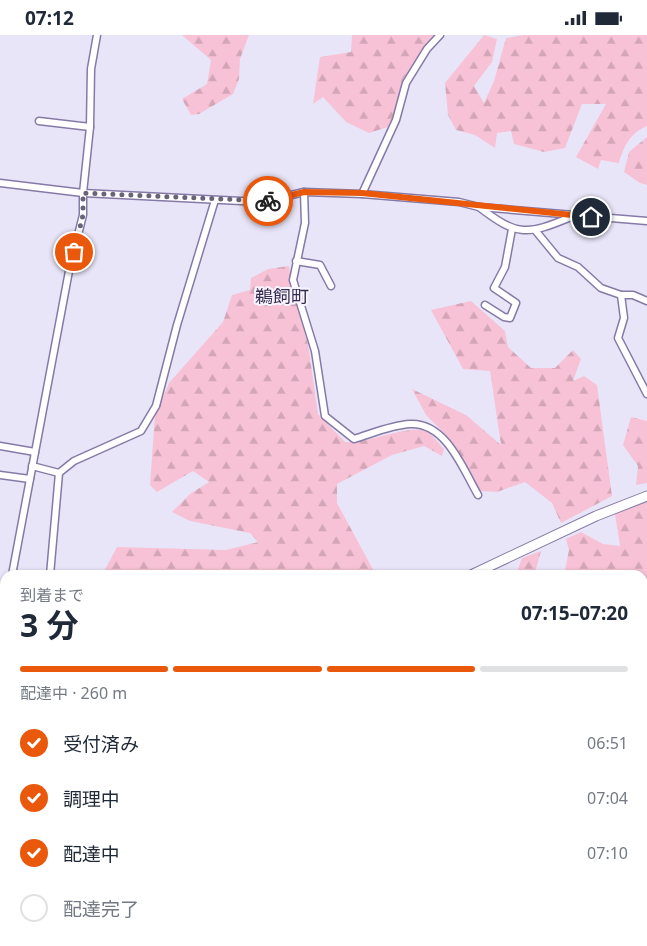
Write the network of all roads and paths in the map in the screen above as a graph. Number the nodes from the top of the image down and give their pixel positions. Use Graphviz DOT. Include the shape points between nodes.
graph roads {
  1 [pos="97,35"];
  2 [pos="440,35"];
  3 [pos="38,121"];
  4 [pos="90,127"];
  5 [pos="0,183"];
  6 [pos="304,192"];
  7 [pos="83,193"];
  8 [pos="362,193"];
  9 [pos="215,200"];
  10 [pos="479,207"];
  11 [pos="572,216"];
  12 [pos="647,221"];
  13 [pos="512,229"];
  14 [pos="535,230"];
  15 [pos="296,261"];
  16 [pos="330,286"];
  17 [pos="621,295"];
  18 [pos="647,301"];
  19 [pos="486,305"];
  20 [pos="647,394"];
  21 [pos="0,446"];
  22 [pos="35,452"];
  23 [pos="32,466"];
  24 [pos="59,473"];
  25 [pos="0,475"];
  26 [pos="30,479"];
  27 [pos="478,495"];
  28 [pos="647,496"];
  29 [pos="13,570"];
  30 [pos="50,570"];
  31 [pos="482,570"];
  32 [pos="0,636"];
  33 [pos="0,649"];
  1 -- 4 [label="street" via="91,69"];
  2 -- 8 [label="street" via="406,83 396,120"];
  3 -- 4 [label="street"];
  4 -- 7 [label="street"];
  5 -- 7 [label="street"];
  6 -- 8 [label="street"];
  6 -- 9 [label="street" via="262,202"];
  6 -- 15 [label="street" via="305,223"];
  7 -- 9 [label="street"];
  7 -- 22 [label="street" via="83,215 69,271"];
  8 -- 10 [label="street" via="460,202"];
  9 -- 24 [label="street" via="156,406 141,431 74,461"];
  10 -- 11 [label="street"];
  10 -- 13 [label="street"];
  11 -- 12 [label="street"];
  11 -- 14 [label="street"];
  13 -- 14 [label="street"];
  13 -- 19 [label="street" via="506,267 494,288 516,303 510,318"];
  14 -- 17 [label="street" via="558,258 578,267 601,288"];
  15 -- 16 [label="street" via="320,265"];
  15 -- 27 [label="street" via="293,280 314,351 325,415 354,439 408,424 420,424 435,430 452,449"];
  17 -- 18 [label="street" via="633,295"];
  17 -- 20 [label="street" via="624,318 618,338"];
  21 -- 22 [label="street"];
  22 -- 23 [label="street"];
  23 -- 24 [label="street"];
  23 -- 26 [label="street"];
  24 -- 30 [label="street"];
  25 -- 26 [label="street"];
  26 -- 29 [label="street"];
  28 -- 31 [label="street" via="596,516"];
  32 -- 33 [label="street"];
}
